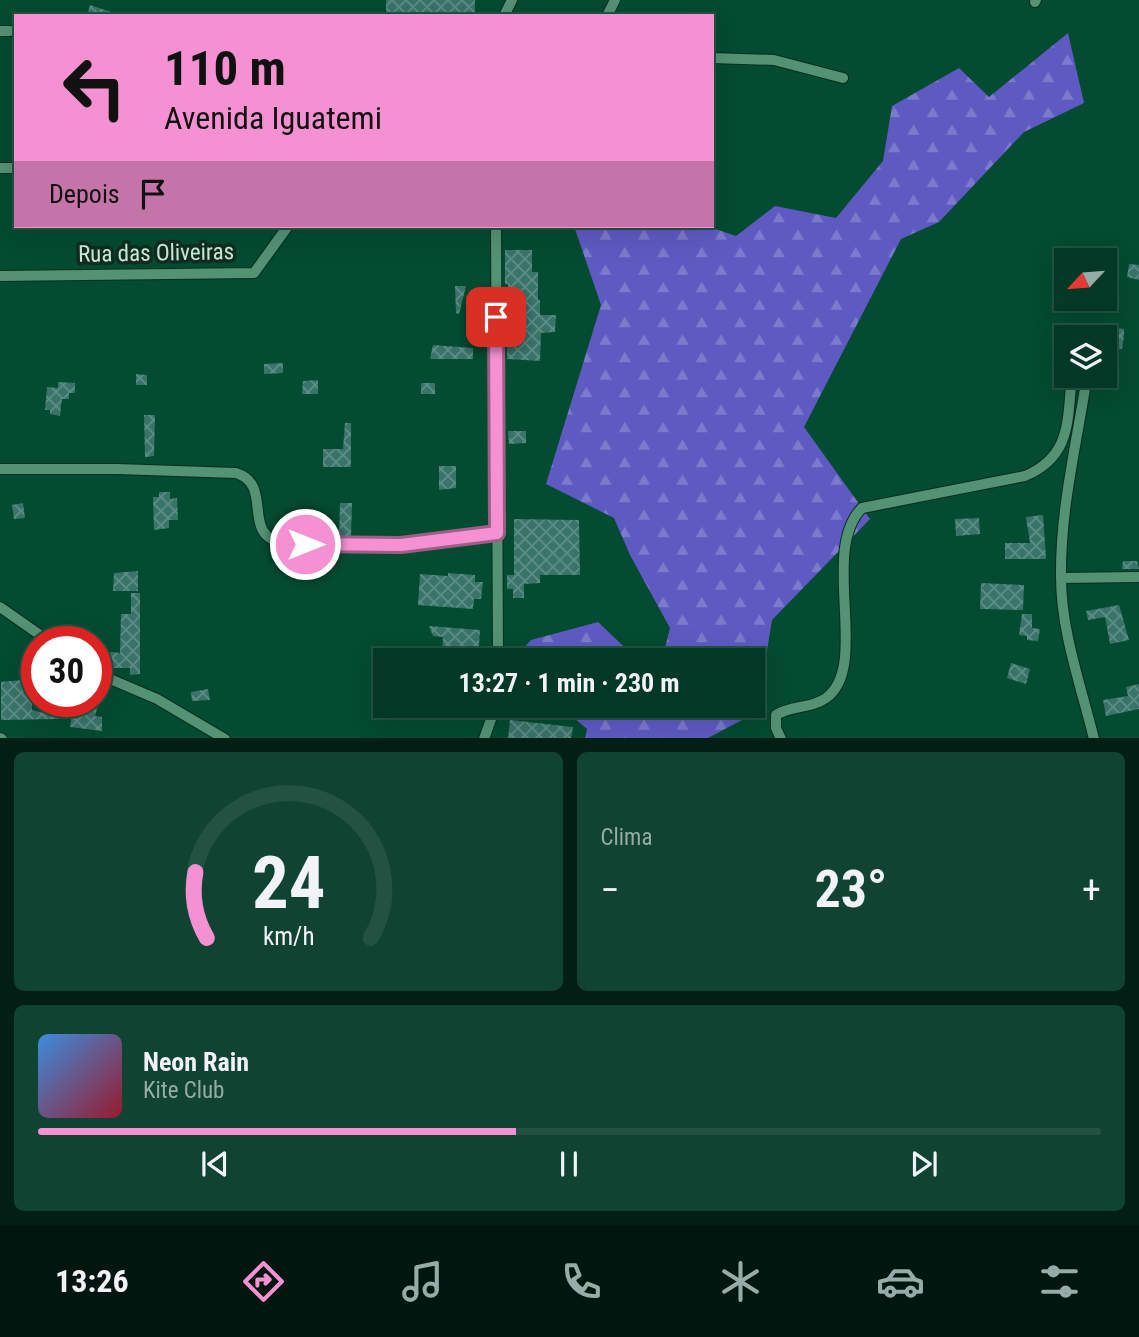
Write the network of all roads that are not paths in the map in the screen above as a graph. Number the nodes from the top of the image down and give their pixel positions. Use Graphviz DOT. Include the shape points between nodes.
graph roads {
  1 [pos="714,58"];
  2 [pos="843,78"];
  3 [pos="287,228"];
  4 [pos="496,228"];
  5 [pos="0,276"];
  6 [pos="1071,388"];
  7 [pos="1085,388"];
  8 [pos="0,469"];
  9 [pos="497,533"];
  10 [pos="1139,577"];
  11 [pos="1061,578"];
  12 [pos="0,607"];
  13 [pos="27,626"];
  14 [pos="498,648"];
  15 [pos="112,680"];
  16 [pos="491,718"];
  17 [pos="213,730"];
  18 [pos="204,738"];
  19 [pos="225,738"];
  20 [pos="484,738"];
  21 [pos="781,738"];
  22 [pos="1094,738"];
  1 -- 2 [label="street" via="774,60"];
  3 -- 5 [label="street, Rua das Oliveiras" via="254,273"];
  4 -- 9 [label="street"];
  6 -- 21 [label="street" via="1065,438 1042,467 1025,476 862,508 852,518 846,537 846,648 840,682 827,698 776,715"];
  7 -- 11 [label="street" via="1064,519"];
  8 -- 9 [label="street" via="236,473 254,484 260,524 264,534 276,542 401,545"];
  9 -- 14 [label="street"];
  10 -- 11 [label="street"];
  11 -- 22 [label="street" via="1071,651"];
  12 -- 13 [label="street"];
  15 -- 17 [label="street"];
  16 -- 20 [label="street"];
  17 -- 18 [label="street"];
  17 -- 19 [label="street"];
}
